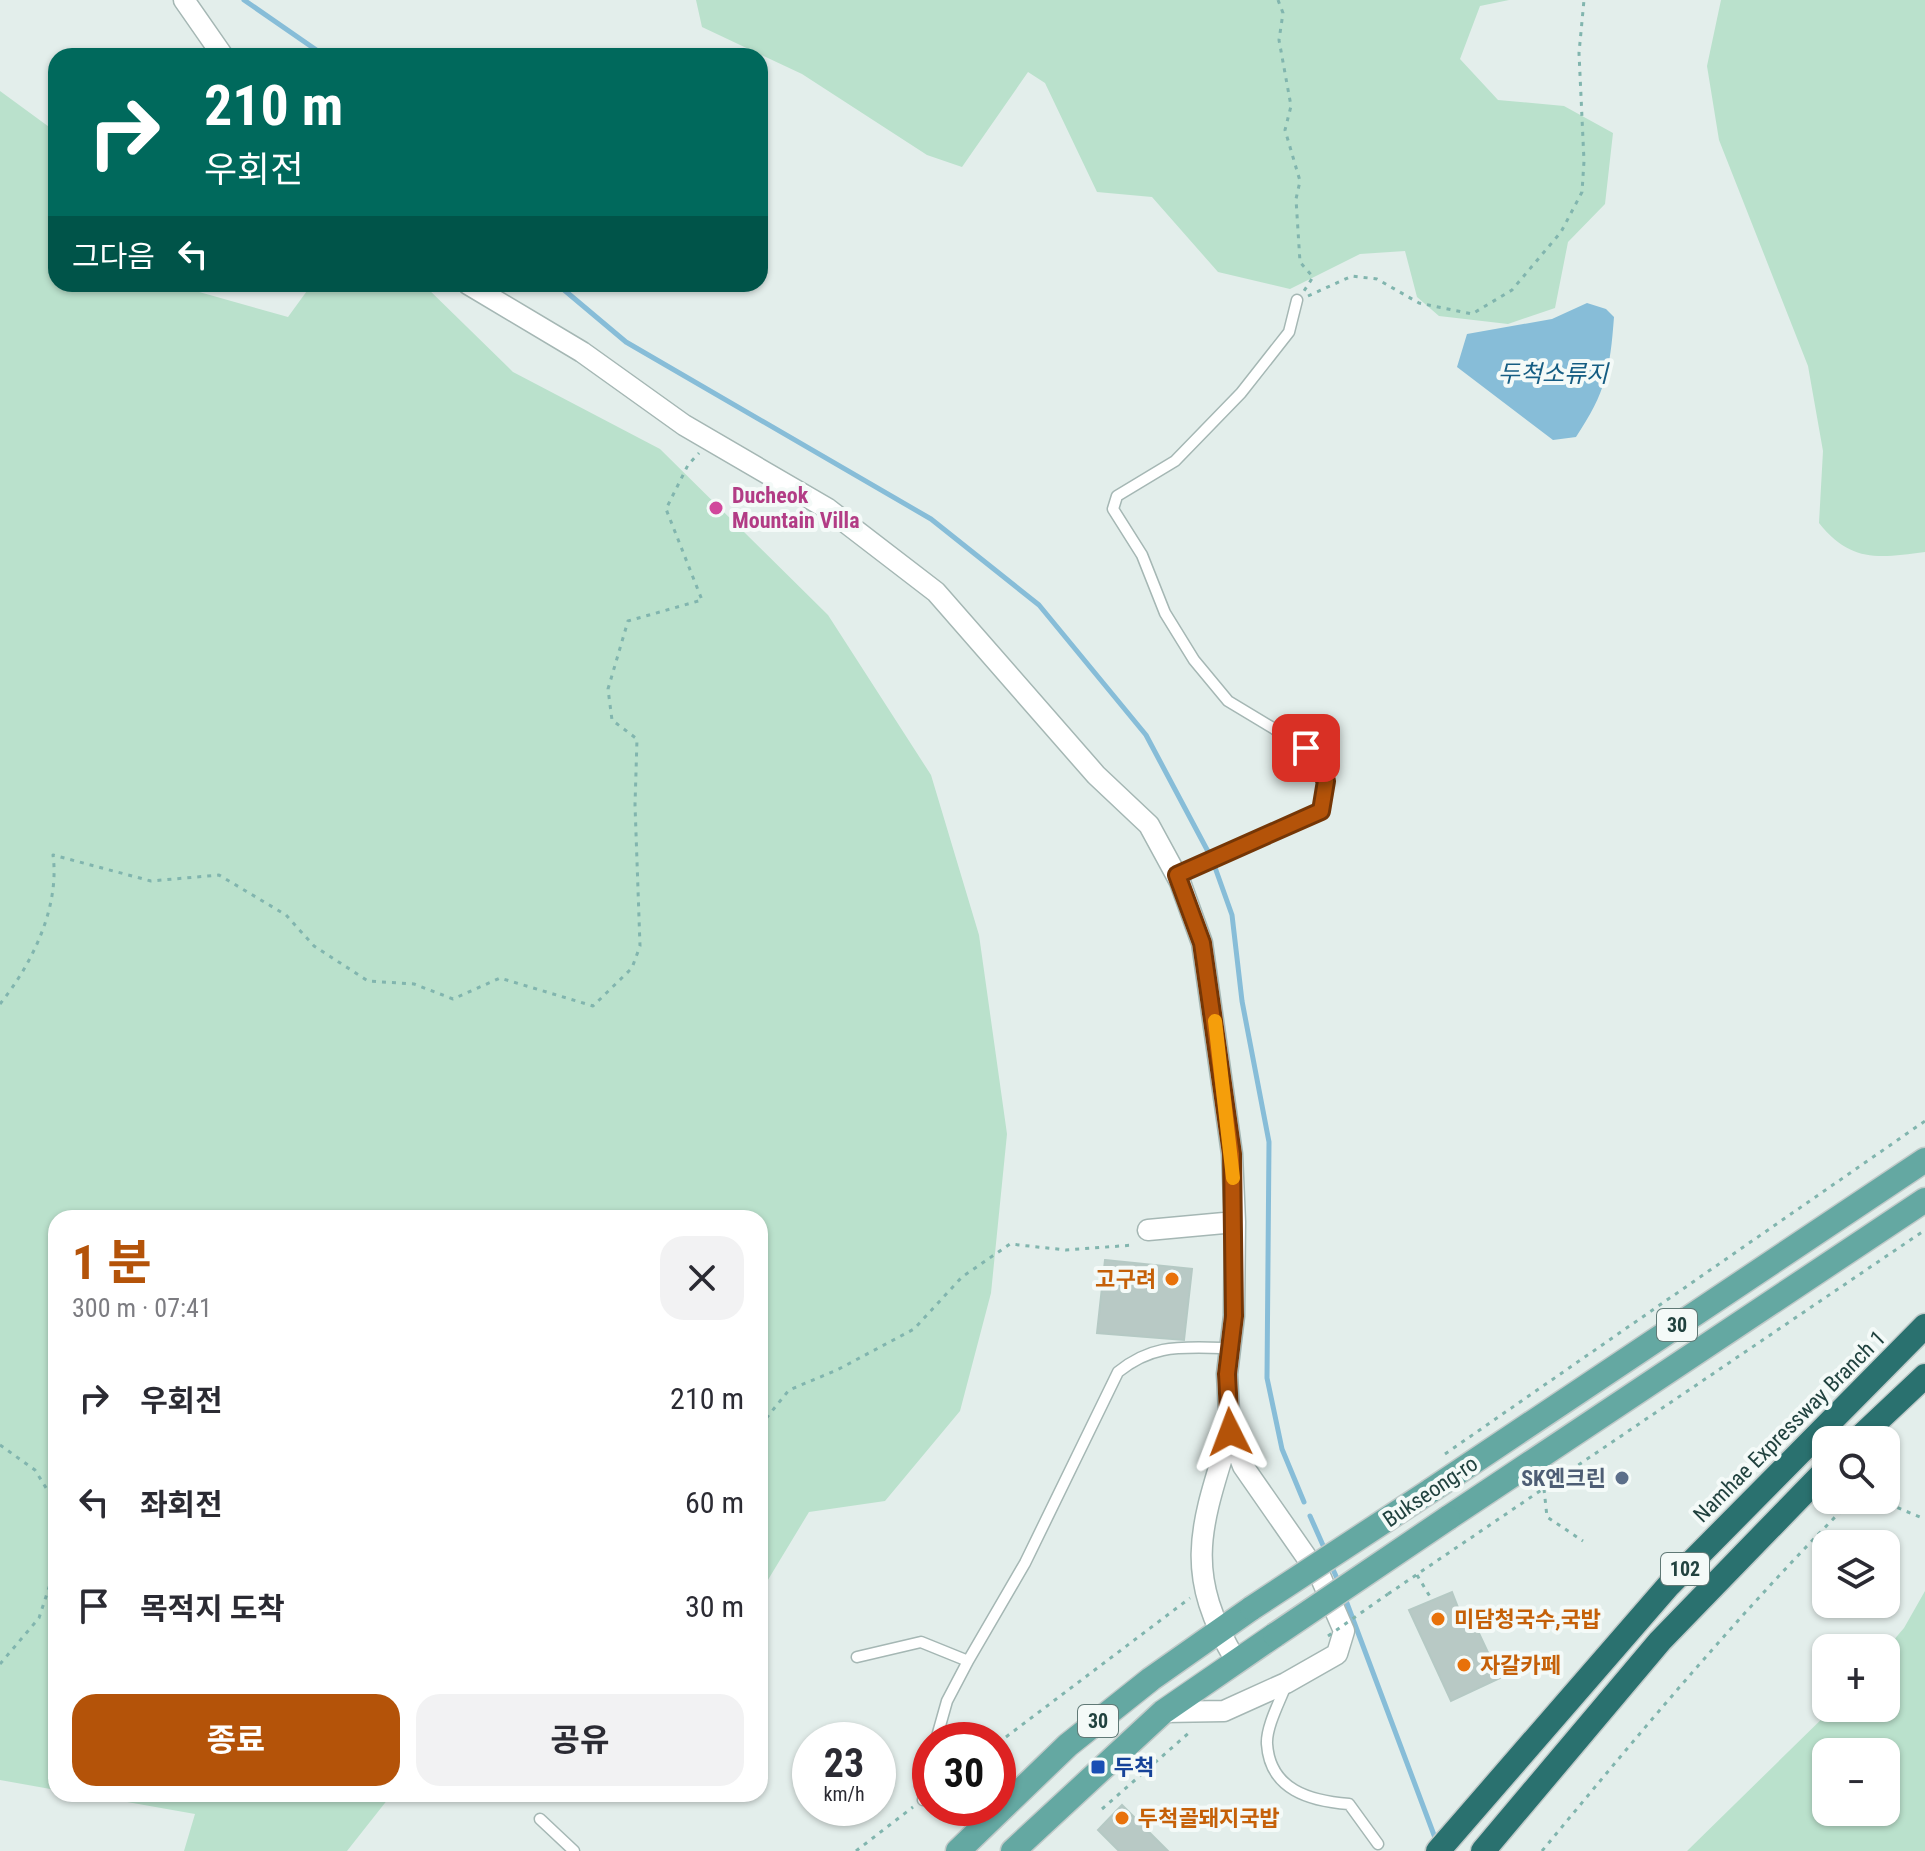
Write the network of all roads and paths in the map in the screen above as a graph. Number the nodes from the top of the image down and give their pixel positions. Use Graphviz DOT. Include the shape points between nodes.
graph roads {
  1 [pos="184,0"];
  2 [pos="1278,0"];
  3 [pos="1584,0"];
  4 [pos="217,48"];
  5 [pos="481,292"];
  6 [pos="1297,300"];
  7 [pos="710,441"];
  8 [pos="1183,872"];
  9 [pos="0,1004"];
  10 [pos="1925,1121"];
  11 [pos="1925,1160"];
  12 [pos="1925,1200"];
  13 [pos="1235,1222"];
  14 [pos="1148,1230"];
  15 [pos="1925,1230"];
  16 [pos="1925,1326"];
  17 [pos="1230,1348"];
  18 [pos="1925,1376"];
  19 [pos="768,1416"];
  20 [pos="1872,1426"];
  21 [pos="1230,1432"];
  22 [pos="0,1445"];
  23 [pos="1435,1460"];
  24 [pos="1812,1484"];
  25 [pos="1544,1489"];
  26 [pos="48,1491"];
  27 [pos="1900,1509"];
  28 [pos="1838,1514"];
  29 [pos="1920,1517"];
  30 [pos="1583,1541"];
  31 [pos="1417,1575"];
  32 [pos="1203,1588"];
  33 [pos="48,1590"];
  34 [pos="1432,1600"];
  35 [pos="1219,1632"];
  36 [pos="1328,1636"];
  37 [pos="857,1657"];
  38 [pos="968,1661"];
  39 [pos="1236,1661"];
  40 [pos="0,1664"];
  41 [pos="1286,1683"];
  42 [pos="1163,1712"];
  43 [pos="1206,1714"];
  44 [pos="941,1722"];
  45 [pos="1016,1729"];
  46 [pos="912,1808"];
  47 [pos="1102,1809"];
  48 [pos="540,1819"];
  49 [pos="1378,1844"];
  50 [pos="574,1851"];
  51 [pos="856,1851"];
  52 [pos="958,1851"];
  53 [pos="1013,1851"];
  54 [pos="1438,1851"];
  55 [pos="1483,1851"];
  56 [pos="1542,1851"];
  1 -- 4 [label="street"];
  2 -- 6 [label="path" via="1291,106 1285,130 1300,181 1300,262 1313,277"];
  3 -- 6 [label="path" via="1579,53 1582,192 1561,232 1512,290 1472,314 1419,303 1377,279 1352,276"];
  5 -- 7 [label="street" via="582,352"];
  6 -- 8 [label="lane" via="1289,332 1241,393 1175,461 1117,496 1113,509 1194,660 1228,701 1306,748 1326,781 1321,811"];
  7 -- 8 [label="street" via="828,509 936,592 1096,775 1149,825"];
  7 -- 9 [label="path" via="688,465 666,509 702,600 628,621 608,689 612,720 637,739 640,946 632,968 593,1006 500,978 453,999 414,984 368,981 314,946 286,915 219,875 151,881 53,855 47,922"];
  8 -- 13 [label="street" via="1205,958 1232,1154"];
  10 -- 23 [label="path"];
  11 -- 35 [label="main road, Bukseong-ro / 30, bridge"];
  12 -- 39 [label="main road, Bukseong-ro / 30, bridge"];
  13 -- 14 [label="street"];
  13 -- 17 [label="street"];
  14 -- 19 [label="path" via="1133,1247 1066,1250 1010,1244 962,1277 914,1329 789,1390"];
  15 -- 25 [label="path"];
  16 -- 54 [label="highway, Namhae Expressway Branch 1 / 102" via="1669,1585"];
  17 -- 21 [label="street"];
  17 -- 38 [label="lane" via="1141,1354 1118,1372 1025,1563"];
  18 -- 20 [label="highway"];
  21 -- 32 [label="street" via="1205,1511"];
  21 -- 41 [label="street" via="1243,1466 1321,1578 1344,1631 1337,1654"];
  22 -- 26 [label="path" via="35,1470"];
  24 -- 55 [label="highway, 102" via="1660,1641"];
  25 -- 30 [label="path" via="1547,1517"];
  25 -- 31 [label="path"];
  27 -- 29 [label="path"];
  28 -- 56 [label="path" via="1679,1685"];
  31 -- 34 [label="path"];
  31 -- 36 [label="path, bridge"];
  32 -- 35 [label="street"];
  32 -- 45 [label="path"];
  33 -- 40 [label="path" via="39,1618"];
  35 -- 39 [label="street"];
  35 -- 52 [label="main road, Bukseong-ro / 30" via="1068,1745"];
  37 -- 38 [label="lane" via="921,1642"];
  38 -- 44 [label="lane"];
  39 -- 42 [label="main road, Bukseong-ro / 30"];
  41 -- 43 [label="street"];
  41 -- 49 [label="lane" via="1267,1743 1279,1780 1311,1798 1349,1804"];
  42 -- 43 [label="street"];
  42 -- 53 [label="main road, Bukseong-ro / 30"];
  43 -- 47 [label="path"];
  46 -- 51 [label="path"];
  48 -- 50 [label="lane"];
}
